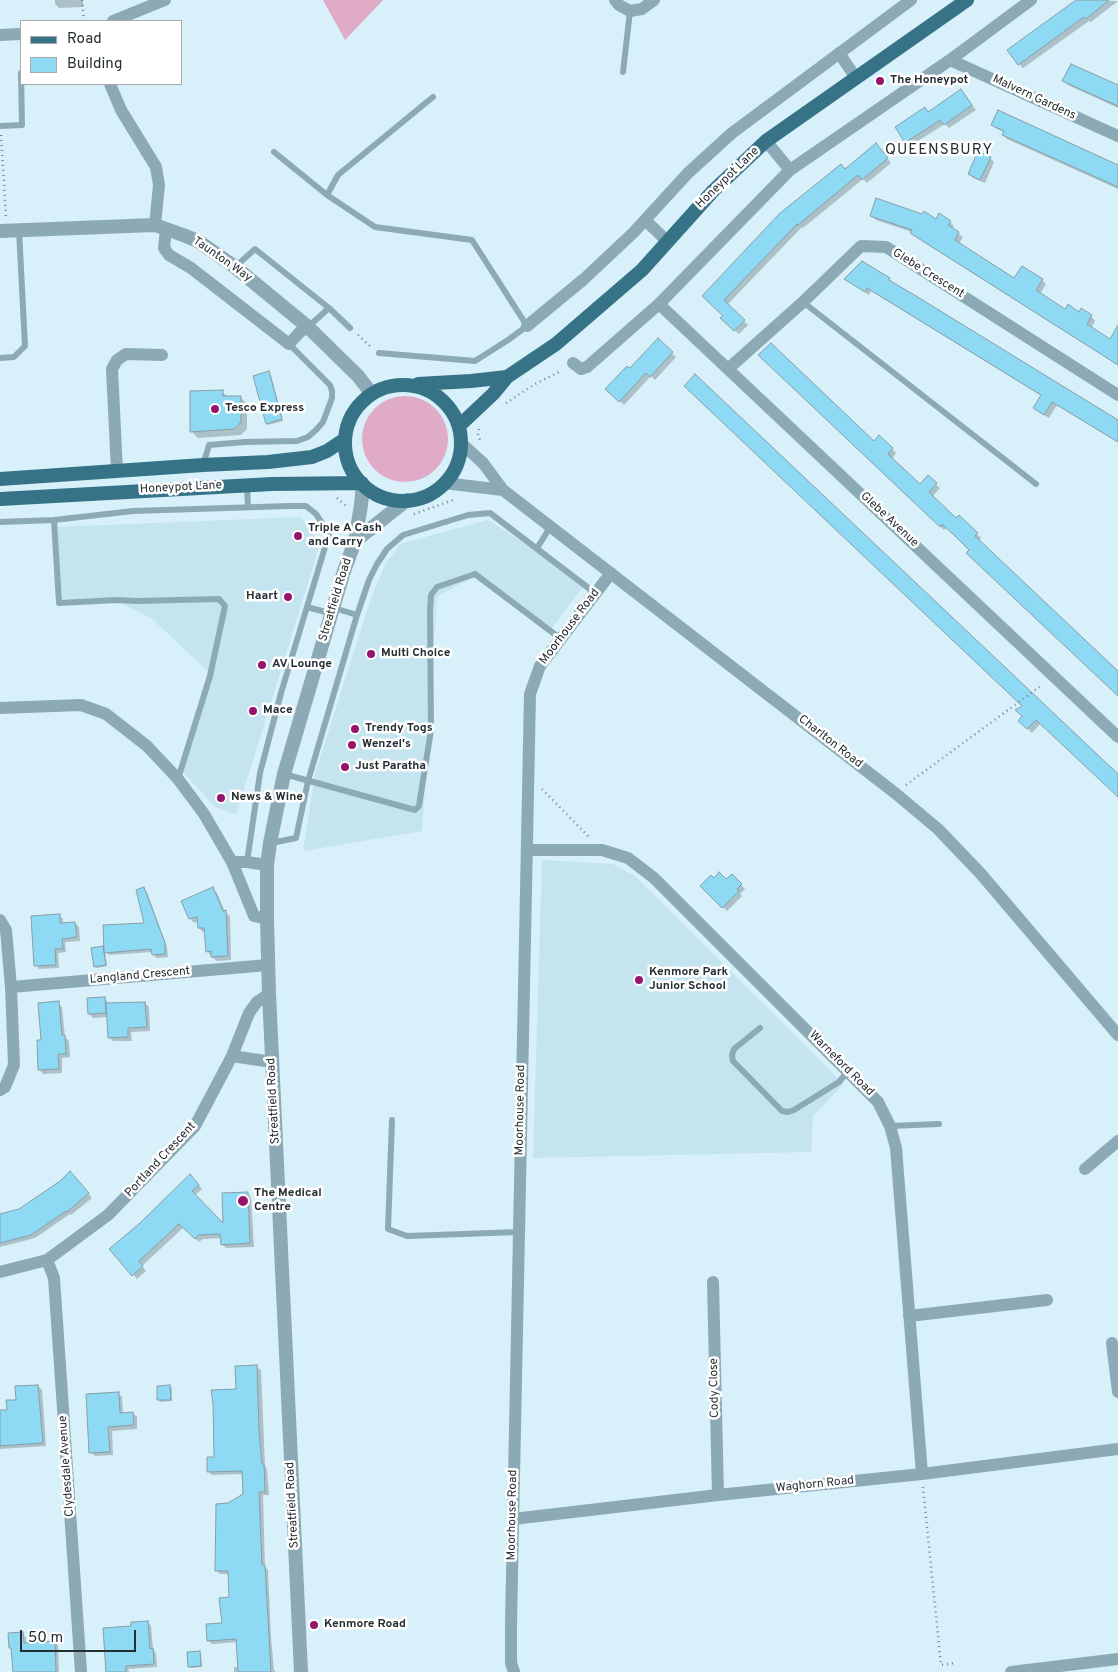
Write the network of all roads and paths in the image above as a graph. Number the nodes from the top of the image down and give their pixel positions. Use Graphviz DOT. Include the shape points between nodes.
graph roads {
  1 [pos="82,0"];
  2 [pos="165,0"];
  3 [pos="615,0"];
  4 [pos="654,0"];
  5 [pos="911,0"];
  6 [pos="967,0"];
  7 [pos="1031,0"];
  8 [pos="630,10"];
  9 [pos="84,20"];
  10 [pos="115,20"];
  11 [pos="20,34"];
  12 [pos="0,35"];
  13 [pos="840,53"];
  14 [pos="950,60"];
  15 [pos="623,72"];
  16 [pos="856,78"];
  17 [pos="21,85"];
  18 [pos="110,85"];
  19 [pos="433,97"];
  20 [pos="0,126"];
  21 [pos="1118,136"];
  22 [pos="766,142"];
  23 [pos="274,152"];
  24 [pos="790,170"];
  25 [pos="327,195"];
  26 [pos="644,220"];
  27 [pos="161,227"];
  28 [pos="9,230"];
  29 [pos="667,241"];
  30 [pos="235,267"];
  31 [pos="803,302"];
  32 [pos="659,304"];
  33 [pos="329,308"];
  34 [pos="527,326"];
  35 [pos="308,327"];
  36 [pos="350,328"];
  37 [pos="289,344"];
  38 [pos="379,352"];
  39 [pos="162,354"];
  40 [pos="0,358"];
  41 [pos="573,363"];
  42 [pos="728,369"];
  43 [pos="540,374"];
  44 [pos="507,377"];
  45 [pos="544,379"];
  46 [pos="410,385"];
  47 [pos="372,394"];
  48 [pos="1118,395"];
  49 [pos="502,406"];
  50 [pos="459,426"];
  51 [pos="479,426"];
  52 [pos="346,439"];
  53 [pos="461,443"];
  54 [pos="481,444"];
  55 [pos="203,465"];
  56 [pos="117,471"];
  57 [pos="0,479"];
  58 [pos="444,483"];
  59 [pos="363,484"];
  60 [pos="1036,484"];
  61 [pos="247,485"];
  62 [pos="503,490"];
  63 [pos="0,499"];
  64 [pos="407,500"];
  65 [pos="248,507"];
  66 [pos="54,520"];
  67 [pos="0,522"];
  68 [pos="551,526"];
  69 [pos="355,541"];
  70 [pos="537,548"];
  71 [pos="611,573"];
  72 [pos="595,593"];
  73 [pos="308,607"];
  74 [pos="333,611"];
  75 [pos="357,616"];
  76 [pos="560,639"];
  77 [pos="1054,677"];
  78 [pos="0,708"];
  79 [pos="1118,737"];
  80 [pos="284,774"];
  81 [pos="527,774"];
  82 [pos="178,779"];
  83 [pos="308,781"];
  84 [pos="895,793"];
  85 [pos="270,843"];
  86 [pos="527,850"];
  87 [pos="602,850"];
  88 [pos="232,862"];
  89 [pos="247,862"];
  90 [pos="267,865"];
  91 [pos="267,919"];
  92 [pos="0,920"];
  93 [pos="268,965"];
  94 [pos="11,987"];
  95 [pos="269,994"];
  96 [pos="760,1028"];
  97 [pos="1118,1035"];
  98 [pos="232,1056"];
  99 [pos="272,1062"];
  100 [pos="848,1071"];
  101 [pos="0,1090"];
  102 [pos="392,1120"];
  103 [pos="939,1124"];
  104 [pos="890,1126"];
  105 [pos="1118,1141"];
  106 [pos="1085,1169"];
  107 [pos="519,1232"];
  108 [pos="47,1260"];
  109 [pos="0,1272"];
  110 [pos="713,1282"];
  111 [pos="1047,1300"];
  112 [pos="909,1316"];
  113 [pos="1112,1343"];
  114 [pos="1118,1392"];
  115 [pos="1118,1449"];
  116 [pos="922,1474"];
  117 [pos="718,1495"];
  118 [pos="512,1519"];
  119 [pos="1118,1659"];
  120 [pos="954,1663"];
  121 [pos="81,1672"];
  122 [pos="301,1672"];
  123 [pos="514,1672"];
  124 [pos="1011,1672"];
  1 -- 9 [label="path"];
  2 -- 10 [label="street"];
  3 -- 8 [label="street"];
  4 -- 8 [label="street" via="642,8"];
  5 -- 13 [label="street"];
  6 -- 16 [label="main road, Honeypot Lane"];
  7 -- 14 [label="street"];
  8 -- 15 [label="lane"];
  11 -- 12 [label="street"];
  13 -- 16 [label="street"];
  13 -- 26 [label="street" via="732,133"];
  14 -- 21 [label="street, Malvern Gardens"];
  14 -- 24 [label="street"];
  16 -- 22 [label="main road, Honeypot Lane"];
  17 -- 20 [label="lane" via="22,125"];
  18 -- 27 [label="street" via="121,110 156,167"];
  19 -- 25 [label="lane" via="338,175"];
  20 -- 28 [label="path"];
  22 -- 24 [label="street"];
  22 -- 29 [label="main road, Honeypot Lane" via="713,191"];
  23 -- 25 [label="lane"];
  24 -- 32 [label="street"];
  25 -- 34 [label="lane" via="374,227 472,240"];
  26 -- 29 [label="street"];
  26 -- 34 [label="street" via="584,279"];
  27 -- 28 [label="street, Taunton Way"];
  27 -- 30 [label="street, Taunton Way" via="198,242"];
  27 -- 37 [label="street" via="164,248 169,255 191,268"];
  28 -- 40 [label="lane" via="25,346 14,358"];
  29 -- 44 [label="main road, Honeypot Lane" via="642,270 556,344"];
  30 -- 33 [label="lane" via="255,249"];
  30 -- 35 [label="street, Taunton Way"];
  31 -- 42 [label="street, Glebe Crescent"];
  31 -- 48 [label="street, Glebe Crescent" via="861,246 886,247"];
  31 -- 60 [label="lane"];
  32 -- 41 [label="street" via="588,367 581,369"];
  32 -- 42 [label="street, Glebe Avenue"];
  33 -- 35 [label="lane"];
  33 -- 36 [label="lane"];
  34 -- 38 [label="lane" via="475,361"];
  35 -- 37 [label="street"];
  35 -- 47 [label="street, Taunton Way"];
  36 -- 38 [label="path"];
  37 -- 55 [label="lane" via="330,385 330,406 323,422 308,437 297,441 209,445"];
  39 -- 56 [label="street" via="126,354 112,369"];
  41 -- 45 [label="path"];
  42 -- 77 [label="street, Glebe Avenue"];
  43 -- 45 [label="path"];
  44 -- 46 [label="main road, Honeypot Lane"];
  44 -- 50 [label="main road, Honeypot Lane"];
  45 -- 49 [label="path"];
  46 -- 47 [label="main road" via="392,386"];
  46 -- 50 [label="main road" via="441,398"];
  47 -- 52 [label="main road" via="360,403 350,420"];
  50 -- 53 [label="main road"];
  51 -- 54 [label="path"];
  52 -- 55 [label="main road, Honeypot Lane" via="312,457"];
  52 -- 59 [label="main road" via="349,463"];
  53 -- 58 [label="main road" via="454,471"];
  53 -- 62 [label="street, Charlton Road" via="483,462"];
  55 -- 56 [label="main road, Honeypot Lane"];
  56 -- 57 [label="main road, Honeypot Lane"];
  58 -- 62 [label="street"];
  58 -- 64 [label="main road" via="427,495"];
  59 -- 61 [label="main road, Honeypot Lane"];
  59 -- 64 [label="main road" via="380,496"];
  59 -- 69 [label="street, Streatfield Road"];
  61 -- 63 [label="main road, Honeypot Lane"];
  61 -- 65 [label="lane"];
  62 -- 68 [label="street, Charlton Road"];
  64 -- 69 [label="street, Streatfield Road"];
  65 -- 66 [label="lane" via="133,511"];
  65 -- 73 [label="lane" via="306,506 316,514 328,534"];
  66 -- 67 [label="lane"];
  66 -- 82 [label="lane" via="59,603 219,599 225,606 210,676"];
  68 -- 70 [label="lane"];
  68 -- 71 [label="street, Charlton Road"];
  69 -- 74 [label="street, Streatfield Road"];
  70 -- 72 [label="lane"];
  70 -- 75 [label="lane" via="490,513 468,515 403,535 387,549 377,564"];
  71 -- 72 [label="street, Moorhouse Road"];
  71 -- 84 [label="street, Charlton Road"];
  72 -- 76 [label="street, Moorhouse Road"];
  73 -- 74 [label="lane"];
  73 -- 89 [label="lane" via="260,773"];
  74 -- 75 [label="lane"];
  74 -- 80 [label="street, Streatfield Road"];
  75 -- 83 [label="lane"];
  76 -- 81 [label="street, Moorhouse Road" via="540,666 530,694"];
  76 -- 83 [label="lane" via="475,574 437,587 431,595 430,611 431,730 419,806 416,810 401,807"];
  77 -- 79 [label="street, Glebe Avenue"];
  77 -- 84 [label="path"];
  78 -- 82 [label="street" via="81,705 106,714 147,746"];
  80 -- 83 [label="lane"];
  80 -- 85 [label="street, Streatfield Road"];
  81 -- 86 [label="street, Moorhouse Road"];
  81 -- 87 [label="path"];
  82 -- 88 [label="street" via="204,814"];
  83 -- 85 [label="lane" via="296,838"];
  84 -- 97 [label="street, Charlton Road" via="938,829 981,874"];
  85 -- 90 [label="street, Streatfield Road"];
  86 -- 87 [label="street, Warneford Road"];
  86 -- 107 [label="street, Moorhouse Road"];
  87 -- 100 [label="street, Warneford Road" via="628,858 654,878"];
  88 -- 89 [label="street"];
  88 -- 91 [label="street" via="254,916"];
  89 -- 90 [label="street"];
  90 -- 91 [label="street, Streatfield Road"];
  91 -- 93 [label="street, Streatfield Road"];
  92 -- 94 [label="street" via="6,930"];
  93 -- 94 [label="street, Langland Crescent"];
  93 -- 95 [label="street, Streatfield Road"];
  94 -- 101 [label="street" via="14,1065 5,1087"];
  95 -- 98 [label="street, Portland Crescent" via="249,1013"];
  95 -- 99 [label="street, Streatfield Road"];
  96 -- 100 [label="lane" via="734,1049 733,1061 782,1111 788,1112 802,1105 840,1082"];
  98 -- 99 [label="street"];
  98 -- 108 [label="street, Portland Crescent" via="195,1126 108,1215"];
  99 -- 122 [label="street, Streatfield Road"];
  100 -- 104 [label="street, Warneford Road" via="878,1102"];
  102 -- 107 [label="lane" via="388,1229 406,1236"];
  103 -- 104 [label="lane"];
  104 -- 112 [label="street, Warneford Road" via="896,1148"];
  105 -- 106 [label="street"];
  107 -- 118 [label="street, Moorhouse Road"];
  108 -- 109 [label="street, Portland Crescent"];
  108 -- 121 [label="street, Clydesdale Avenue" via="54,1278"];
  110 -- 117 [label="street, Cody Close"];
  111 -- 112 [label="street"];
  112 -- 116 [label="street, Warneford Road"];
  113 -- 114 [label="street"];
  115 -- 116 [label="street, Waghorn Road"];
  116 -- 117 [label="street, Waghorn Road"];
  116 -- 120 [label="path" via="941,1664"];
  117 -- 118 [label="street, Waghorn Road"];
  118 -- 123 [label="street, Moorhouse Road" via="511,1663"];
  119 -- 124 [label="street"];
}
